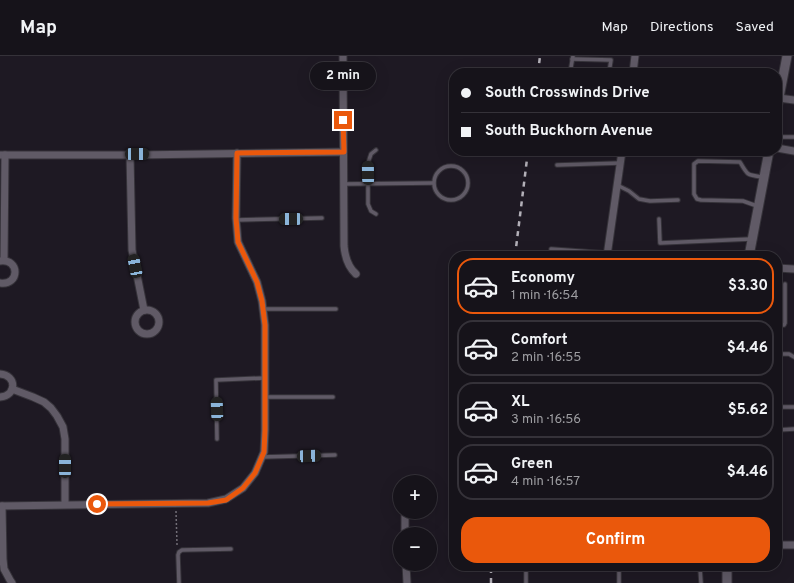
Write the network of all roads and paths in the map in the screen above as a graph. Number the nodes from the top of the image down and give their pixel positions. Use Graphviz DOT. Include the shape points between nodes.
graph roads {
  1 [pos="343,56"];
  2 [pos="635,56"];
  3 [pos="787,56"];
  4 [pos="573,58"];
  5 [pos="571,68"];
  6 [pos="610,68"];
  7 [pos="634,68"];
  8 [pos="782,79"];
  9 [pos="782,98"];
  10 [pos="794,100"];
  11 [pos="782,137"];
  12 [pos="794,137"];
  13 [pos="782,149"];
  14 [pos="376,150"];
  15 [pos="794,151"];
  16 [pos="344,152"];
  17 [pos="237,153"];
  18 [pos="130,154"];
  19 [pos="2,155"];
  20 [pos="621,156"];
  21 [pos="768,156"];
  22 [pos="620,163"];
  23 [pos="557,165"];
  24 [pos="764,177"];
  25 [pos="433,183"];
  26 [pos="344,184"];
  27 [pos="368,184"];
  28 [pos="617,185"];
  29 [pos="678,200"];
  30 [pos="758,206"];
  31 [pos="376,214"];
  32 [pos="322,218"];
  33 [pos="659,219"];
  34 [pos="236,220"];
  35 [pos="752,239"];
  36 [pos="551,249"];
  37 [pos="573,251"];
  38 [pos="607,251"];
  39 [pos="750,251"];
  40 [pos="2,260"];
  41 [pos="782,268"];
  42 [pos="794,269"];
  43 [pos="356,274"];
  44 [pos="0,283"];
  45 [pos="785,284"];
  46 [pos="263,309"];
  47 [pos="336,309"];
  48 [pos="144,310"];
  49 [pos="782,325"];
  50 [pos="782,354"];
  51 [pos="794,357"];
  52 [pos="0,374"];
  53 [pos="265,378"];
  54 [pos="12,389"];
  55 [pos="0,397"];
  56 [pos="265,397"];
  57 [pos="333,397"];
  58 [pos="782,407"];
  59 [pos="794,407"];
  60 [pos="794,429"];
  61 [pos="782,430"];
  62 [pos="217,439"];
  63 [pos="335,455"];
  64 [pos="262,457"];
  65 [pos="176,503"];
  66 [pos="65,504"];
  67 [pos="1,506"];
  68 [pos="782,545"];
  69 [pos="794,545"];
  70 [pos="231,550"];
  71 [pos="179,552"];
  72 [pos="406,571"];
  73 [pos="526,571"];
  74 [pos="619,571"];
  75 [pos="700,571"];
  76 [pos="727,571"];
  77 [pos="12,583"];
  78 [pos="179,583"];
  79 [pos="407,583"];
  80 [pos="526,583"];
  81 [pos="619,583"];
  82 [pos="701,583"];
  83 [pos="727,583"];
  1 -- 16 [label="street"];
  2 -- 7 [label="street"];
  3 -- 8 [label="street"];
  4 -- 5 [label="lane"];
  4 -- 6 [label="lane" via="611,60"];
  9 -- 10 [label="street"];
  11 -- 12 [label="lane"];
  13 -- 15 [label="street"];
  14 -- 27 [label="lane" via="370,154 368,162"];
  16 -- 17 [label="street"];
  16 -- 26 [label="street"];
  17 -- 18 [label="street"];
  17 -- 34 [label="street"];
  18 -- 19 [label="street"];
  18 -- 48 [label="street" via="132,250"];
  19 -- 40 [label="street"];
  20 -- 22 [label="street"];
  21 -- 24 [label="street"];
  22 -- 23 [label="lane"];
  22 -- 28 [label="street"];
  24 -- 30 [label="street"];
  24 -- 30 [label="lane" via="746,173 740,162 694,164 694,194 697,199 743,202"];
  25 -- 25 [label="lane" via="437,194 447,201 453,201 464,195 468,179 462,170 451,166 441,169"];
  25 -- 27 [label="lane"];
  26 -- 27 [label="lane"];
  26 -- 43 [label="street" via="345,257"];
  27 -- 31 [label="lane" via="368,204 371,211"];
  28 -- 29 [label="lane" via="629,190 639,199"];
  28 -- 38 [label="street"];
  30 -- 35 [label="street"];
  32 -- 34 [label="lane"];
  33 -- 35 [label="lane" via="660,243"];
  34 -- 46 [label="street" via="238,242 257,282"];
  35 -- 39 [label="street"];
  36 -- 37 [label="lane"];
  40 -- 44 [label="street" via="11,262 15,275 9,282"];
  41 -- 42 [label="street"];
  45 -- 49 [label="lane" via="785,323"];
  46 -- 47 [label="lane"];
  46 -- 53 [label="street"];
  50 -- 51 [label="lane"];
  52 -- 54 [label="street" via="9,377"];
  53 -- 56 [label="street"];
  53 -- 62 [label="lane" via="216,380"];
  54 -- 55 [label="street" via="8,395"];
  54 -- 66 [label="street" via="44,402 63,426"];
  56 -- 57 [label="lane"];
  56 -- 64 [label="street"];
  58 -- 59 [label="lane"];
  60 -- 61 [label="lane"];
  63 -- 64 [label="lane"];
  64 -- 65 [label="street" via="255,473 243,488 226,500"];
  65 -- 66 [label="street"];
  65 -- 71 [label="path" via="176,544"];
  66 -- 67 [label="street"];
  67 -- 77 [label="street" via="2,559"];
  68 -- 69 [label="street"];
  70 -- 71 [label="lane"];
  71 -- 78 [label="lane"];
  72 -- 79 [label="street"];
  73 -- 80 [label="lane"];
  74 -- 81 [label="lane"];
  75 -- 82 [label="lane"];
  76 -- 83 [label="street"];
}
